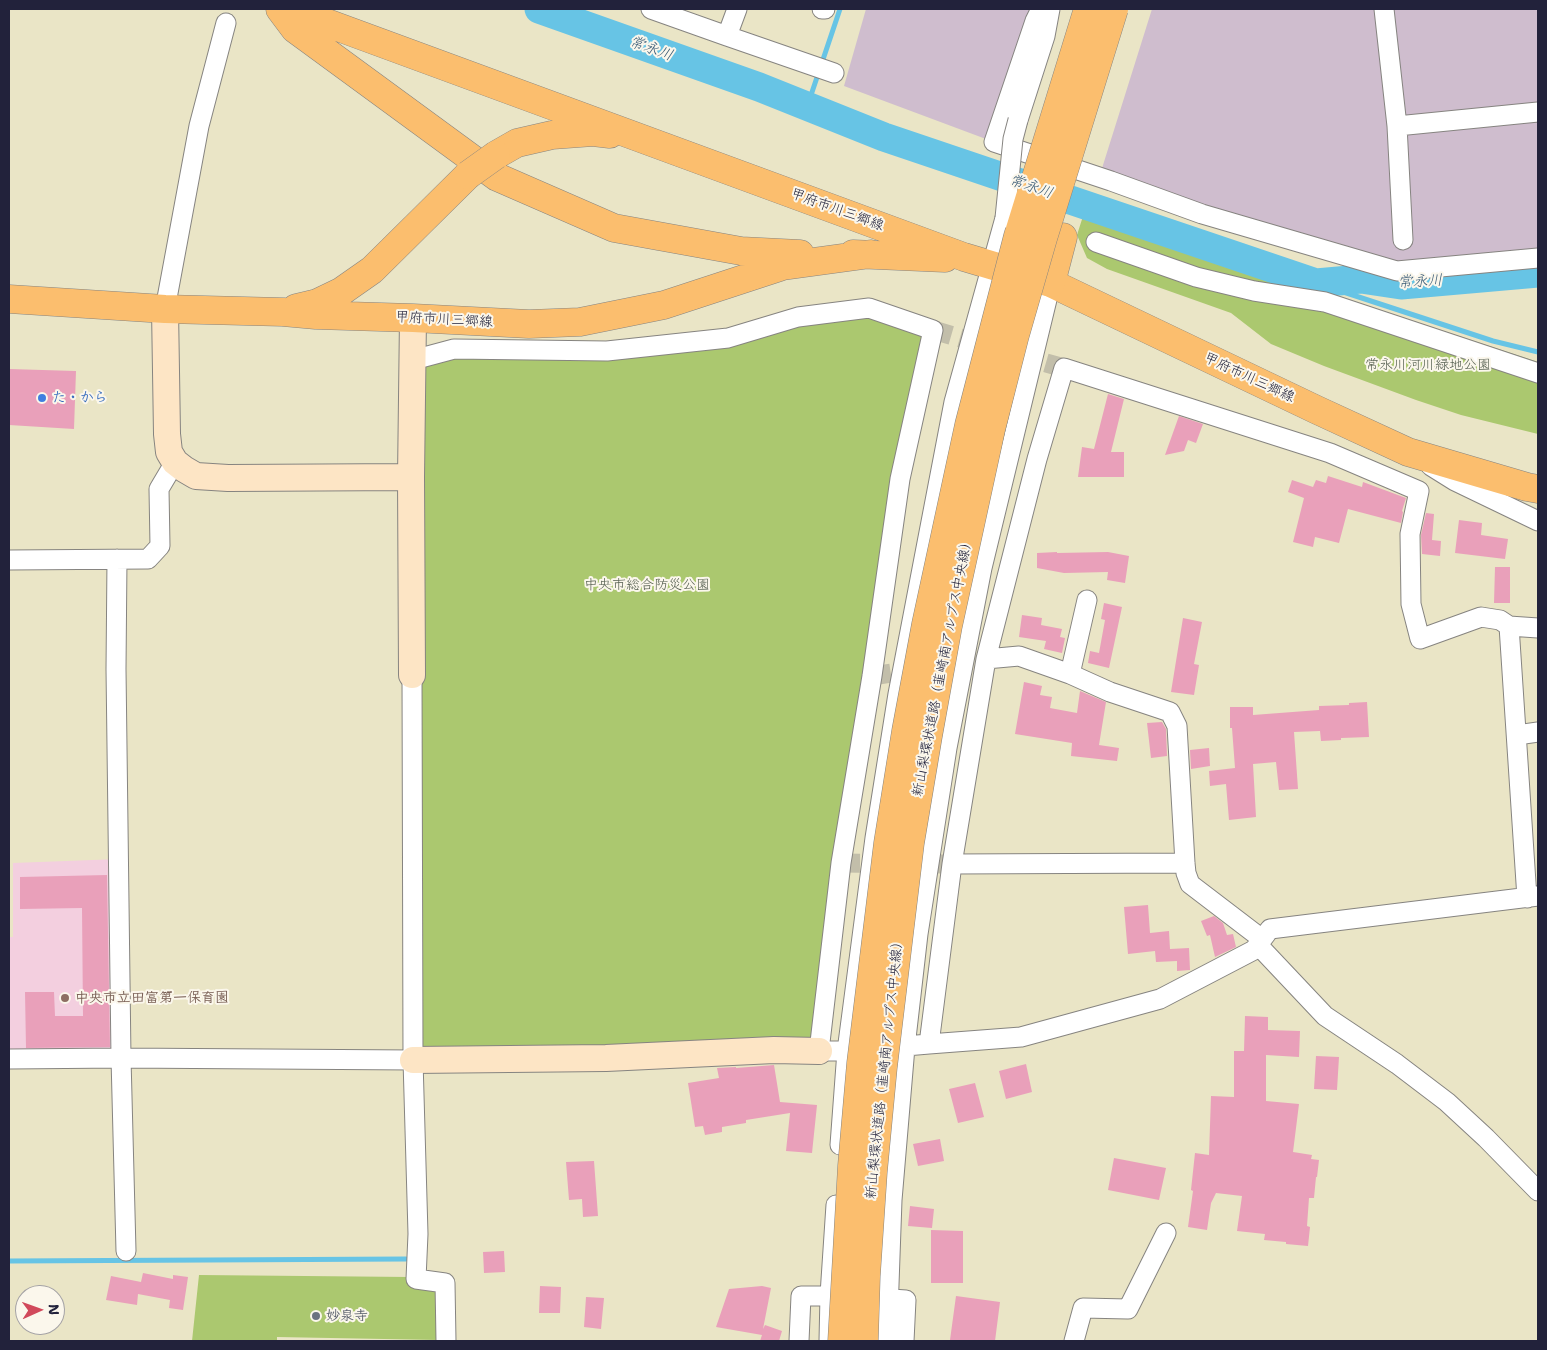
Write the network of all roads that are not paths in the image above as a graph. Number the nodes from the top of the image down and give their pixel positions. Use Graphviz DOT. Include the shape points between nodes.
graph roads {
  1 [pos="280,9"];
  2 [pos="288,9"];
  3 [pos="651,9"];
  4 [pos="737,9"];
  5 [pos="1041,9"];
  6 [pos="1050,9"];
  7 [pos="1070,9"];
  8 [pos="1088,9"];
  9 [pos="1114,9"];
  10 [pos="1133,9"];
  11 [pos="1384,9"];
  12 [pos="226,23"];
  13 [pos="727,36"];
  14 [pos="834,72"];
  15 [pos="1538,112"];
  16 [pos="1396,126"];
  17 [pos="640,138"];
  18 [pos="1005,218"];
  19 [pos="1403,240"];
  20 [pos="1096,242"];
  21 [pos="871,254"];
  22 [pos="964,257"];
  23 [pos="1538,258"];
  24 [pos="991,265"];
  25 [pos="1051,283"];
  26 [pos="9,300"];
  27 [pos="165,309"];
  28 [pos="283,312"];
  29 [pos="413,318"];
  30 [pos="413,360"];
  31 [pos="1538,372"];
  32 [pos="1408,452"];
  33 [pos="175,462"];
  34 [pos="411,477"];
  35 [pos="1538,489"];
  36 [pos="1538,521"];
  37 [pos="117,559"];
  38 [pos="9,560"];
  39 [pos="1087,600"];
  40 [pos="1509,626"];
  41 [pos="1538,628"];
  42 [pos="986,660"];
  43 [pos="1070,674"];
  44 [pos="412,675"];
  45 [pos="1538,732"];
  46 [pos="1517,735"];
  47 [pos="1185,863"];
  48 [pos="952,864"];
  49 [pos="1533,897"];
  50 [pos="1260,942"];
  51 [pos="929,1044"];
  52 [pos="895,1047"];
  53 [pos="819,1051"];
  54 [pos="847,1051"];
  55 [pos="121,1058"];
  56 [pos="9,1059"];
  57 [pos="413,1060"];
  58 [pos="1538,1192"];
  59 [pos="1166,1233"];
  60 [pos="126,1251"];
  61 [pos="830,1295"];
  62 [pos="889,1298"];
  63 [pos="446,1341"];
  64 [pos="799,1341"];
  65 [pos="829,1341"];
  66 [pos="842,1341"];
  67 [pos="864,1341"];
  68 [pos="887,1341"];
  69 [pos="904,1341"];
  70 [pos="1074,1341"];
  1 -- 21 [label="main road, 甲府市川三郷線" via="294,29 496,177 614,228 741,251"];
  2 -- 17 [label="main road, 甲府市川三郷線"];
  3 -- 13 [label="street"];
  4 -- 13 [label="street"];
  5 -- 23 [label="street" via="994,142 1202,214 1397,271"];
  6 -- 18 [label="street, bridge" via="1046,36 1013,138"];
  7 -- 18 [label="main road, bridge"];
  8 -- 66 [label="main road, 新山梨環状道路（韮崎南アルプス中央線）, bridge" via="1018,236 969,425 908,721 888,843 861,1063"];
  9 -- 52 [label="main road, 新山梨環状道路（韮崎南アルプス中央線）, bridge" via="1015,335 991,429 945,644 910,843"];
  10 -- 25 [label="main road"];
  11 -- 16 [label="street"];
  12 -- 27 [label="street" via="199,126"];
  13 -- 14 [label="street"];
  15 -- 16 [label="street"];
  16 -- 19 [label="street"];
  17 -- 22 [label="main road, 甲府市川三郷線"];
  17 -- 28 [label="main road, bridge" via="593,132 552,135 517,143 468,175 372,270 317,302"];
  18 -- 24 [label="street"];
  20 -- 31 [label="street" via="1196,277 1254,291 1326,302"];
  21 -- 22 [label="main road, 甲府市川三郷線"];
  21 -- 29 [label="main road, 甲府市川三郷線" via="783,266 664,305 580,322 529,324"];
  22 -- 24 [label="main road, 甲府市川三郷線"];
  24 -- 25 [label="main road, 甲府市川三郷線"];
  24 -- 54 [label="street" via="954,402 898,694"];
  25 -- 32 [label="main road, 甲府市川三郷線"];
  25 -- 52 [label="street" via="982,568"];
  26 -- 27 [label="main road, 甲府市川三郷線"];
  27 -- 28 [label="main road, 甲府市川三郷線"];
  27 -- 33 [label="street" via="167,434 169,452"];
  28 -- 29 [label="main road, 甲府市川三郷線"];
  29 -- 30 [label="street"];
  30 -- 34 [label="street"];
  30 -- 53 [label="street" via="454,349 607,351 728,338 798,317 869,308 934,330 900,479 841,863"];
  32 -- 35 [label="main road, 甲府市川三郷線"];
  32 -- 36 [label="street" via="1454,481"];
  33 -- 34 [label="street" via="196,476"];
  33 -- 37 [label="street" via="159,489 160,546 148,559"];
  34 -- 44 [label="street"];
  37 -- 38 [label="street"];
  37 -- 55 [label="street"];
  39 -- 43 [label="street"];
  40 -- 41 [label="street"];
  40 -- 42 [label="street" via="1500,620 1481,618 1420,639 1411,604 1410,534 1419,491 1330,454 1064,368 1036,459"];
  40 -- 46 [label="street"];
  42 -- 43 [label="street" via="1019,656"];
  42 -- 48 [label="street"];
  43 -- 47 [label="street" via="1110,692 1170,712 1177,726"];
  44 -- 57 [label="street"];
  45 -- 46 [label="street"];
  46 -- 49 [label="street"];
  47 -- 48 [label="street"];
  47 -- 50 [label="street" via="1190,884"];
  48 -- 51 [label="street"];
  49 -- 50 [label="street" via="1270,929"];
  50 -- 51 [label="street" via="1254,950 1160,999 1021,1037"];
  50 -- 58 [label="street" via="1325,1016 1447,1102"];
  51 -- 52 [label="street"];
  52 -- 54 [label="street"];
  52 -- 62 [label="street"];
  52 -- 67 [label="main road, 新山梨環状道路（韮崎南アルプス中央線）, bridge" via="873,1172"];
  53 -- 54 [label="street"];
  53 -- 57 [label="street"];
  54 -- 61 [label="street"];
  55 -- 56 [label="street"];
  55 -- 57 [label="street"];
  55 -- 60 [label="street"];
  57 -- 63 [label="street" via="418,1234 416,1279 446,1282"];
  59 -- 70 [label="street" via="1128,1308 1083,1308"];
  61 -- 62 [label="street"];
  61 -- 64 [label="street" via="801,1296"];
  61 -- 65 [label="street"];
  62 -- 68 [label="street"];
  62 -- 69 [label="street" via="906,1300"];
}
